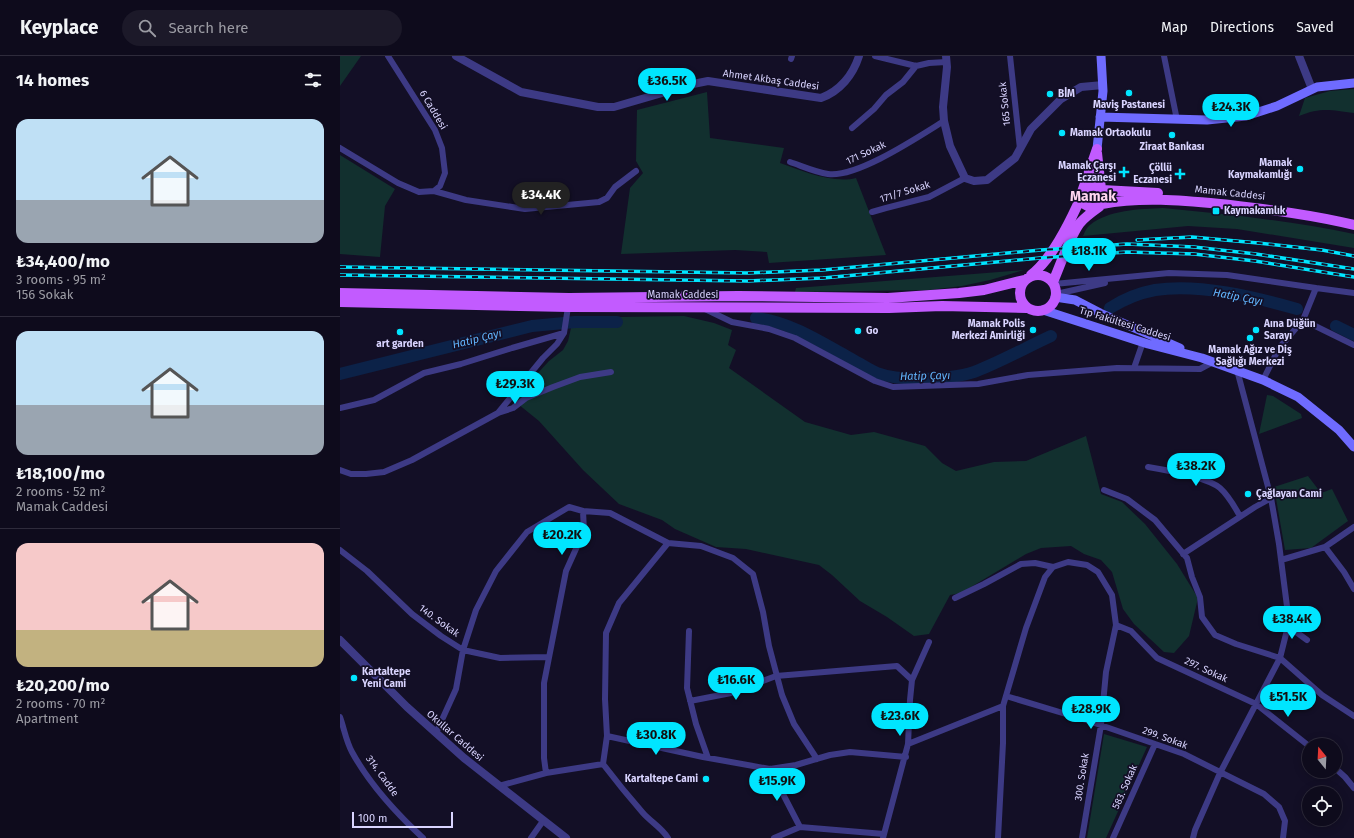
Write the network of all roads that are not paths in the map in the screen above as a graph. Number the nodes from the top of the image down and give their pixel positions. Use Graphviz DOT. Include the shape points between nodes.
graph roads {
  1 [pos="388,56"];
  2 [pos="456,56"];
  3 [pos="859,56"];
  4 [pos="875,56"];
  5 [pos="1010,56"];
  6 [pos="1101,56"];
  7 [pos="1164,56"];
  8 [pos="1299,56"];
  9 [pos="946,59"];
  10 [pos="469,60"];
  11 [pos="916,66"];
  12 [pos="1354,83"];
  13 [pos="1103,85"];
  14 [pos="1312,89"];
  15 [pos="1100,117"];
  16 [pos="1177,120"];
  17 [pos="944,122"];
  18 [pos="852,128"];
  19 [pos="340,148"];
  20 [pos="1097,149"];
  21 [pos="1020,150"];
  22 [pos="790,162"];
  23 [pos="636,172"];
  24 [pos="964,178"];
  25 [pos="1101,189"];
  26 [pos="434,191"];
  27 [pos="1082,195"];
  28 [pos="1100,206"];
  29 [pos="872,212"];
  30 [pos="1354,218"];
  31 [pos="1354,225"];
  32 [pos="1027,278"];
  33 [pos="1127,278"];
  34 [pos="1316,288"];
  35 [pos="1054,289"];
  36 [pos="340,292"];
  37 [pos="1354,293"];
  38 [pos="340,302"];
  39 [pos="568,307"];
  40 [pos="702,307"];
  41 [pos="1027,308"];
  42 [pos="1043,310"];
  43 [pos="1303,320"];
  44 [pos="564,331"];
  45 [pos="1143,342"];
  46 [pos="1354,345"];
  47 [pos="1202,358"];
  48 [pos="1213,362"];
  49 [pos="1134,368"];
  50 [pos="1237,370"];
  51 [pos="611,372"];
  52 [pos="1263,380"];
  53 [pos="340,408"];
  54 [pos="498,413"];
  55 [pos="1354,447"];
  56 [pos="1148,467"];
  57 [pos="340,470"];
  58 [pos="1104,490"];
  59 [pos="1271,498"];
  60 [pos="583,511"];
  61 [pos="1240,516"];
  62 [pos="1354,527"];
  63 [pos="668,542"];
  64 [pos="1325,547"];
  65 [pos="340,550"];
  66 [pos="1183,554"];
  67 [pos="1281,560"];
  68 [pos="1053,567"];
  69 [pos="1354,589"];
  70 [pos="955,598"];
  71 [pos="1116,625"];
  72 [pos="1288,626"];
  73 [pos="689,631"];
  74 [pos="340,640"];
  75 [pos="1307,640"];
  76 [pos="929,642"];
  77 [pos="463,650"];
  78 [pos="549,657"];
  79 [pos="1280,658"];
  80 [pos="776,676"];
  81 [pos="912,680"];
  82 [pos="1006,696"];
  83 [pos="690,701"];
  84 [pos="1256,704"];
  85 [pos="1003,706"];
  86 [pos="1354,716"];
  87 [pos="340,717"];
  88 [pos="1100,725"];
  89 [pos="436,733"];
  90 [pos="608,736"];
  91 [pos="1302,740"];
  92 [pos="908,744"];
  93 [pos="1155,744"];
  94 [pos="906,757"];
  95 [pos="708,758"];
  96 [pos="817,759"];
  97 [pos="603,764"];
  98 [pos="770,769"];
  99 [pos="546,773"];
  100 [pos="1220,773"];
  101 [pos="1342,774"];
  102 [pos="499,786"];
  103 [pos="1354,788"];
  104 [pos="543,821"];
  105 [pos="800,827"];
  106 [pos="884,836"];
  107 [pos="423,838"];
  108 [pos="531,838"];
  109 [pos="566,838"];
  110 [pos="668,838"];
  111 [pos="774,838"];
  112 [pos="998,838"];
  113 [pos="1082,838"];
  114 [pos="1113,838"];
  115 [pos="1193,838"];
  116 [pos="1283,838"];
  1 -- 26 [label="street, 6 Caddesi" via="434,130 442,148 445,173 440,186"];
  2 -- 10 [label="street, Ahmet Akbaş Caddesi"];
  3 -- 10 [label="street, Ahmet Akbaş Caddesi" via="850,77 832,94 821,98 708,82 606,107 521,92"];
  4 -- 11 [label="street"];
  5 -- 21 [label="street, 165 Sokak"];
  6 -- 13 [label="main road"];
  7 -- 16 [label="street"];
  8 -- 14 [label="street"];
  9 -- 11 [label="street"];
  9 -- 17 [label="street"];
  11 -- 18 [label="street" via="903,82"];
  12 -- 14 [label="main road"];
  13 -- 15 [label="main road"];
  13 -- 21 [label="street" via="1081,87 1061,99 1031,130"];
  14 -- 16 [label="main road" via="1277,106 1246,116"];
  15 -- 16 [label="main road"];
  15 -- 20 [label="main road"];
  17 -- 22 [label="street, 171 Sokak" via="868,164 842,174 827,174"];
  17 -- 24 [label="street" via="950,146"];
  19 -- 26 [label="street" via="398,183 419,192"];
  20 -- 25 [label="main road"];
  20 -- 27 [label="main road, Mamak Caddesi"];
  21 -- 24 [label="street" via="1015,158 987,180 974,181"];
  23 -- 26 [label="street" via="599,202 525,209 466,200"];
  24 -- 29 [label="street, 171/7 Sokak" via="929,197"];
  25 -- 27 [label="main road" via="1090,186"];
  25 -- 28 [label="main road" via="1104,198"];
  25 -- 30 [label="main road, Mamak Caddesi" via="1227,198"];
  27 -- 28 [label="main road" via="1087,207"];
  27 -- 32 [label="main road, Mamak Caddesi" via="1046,261"];
  28 -- 31 [label="main road, Mamak Caddesi" via="1120,201 1164,199 1294,213"];
  28 -- 35 [label="main road, Mamak Caddesi" via="1088,214 1076,228"];
  32 -- 35 [label="main road" via="1045,276"];
  32 -- 36 [label="main road, Mamak Caddesi" via="984,290 888,298 569,298"];
  32 -- 41 [label="main road" via="1019,290 1019,295"];
  33 -- 34 [label="street" via="1169,273 1227,275"];
  33 -- 35 [label="street"];
  33 -- 35 [label="street"];
  34 -- 37 [label="street"];
  34 -- 43 [label="street"];
  35 -- 42 [label="main road" via="1052,304"];
  35 -- 47 [label="main road, Tıp Fakültesi Caddesi" via="1100,314"];
  38 -- 39 [label="main road, Mamak Caddesi"];
  39 -- 40 [label="main road, Mamak Caddesi"];
  39 -- 44 [label="street"];
  40 -- 41 [label="main road, Mamak Caddesi"];
  40 -- 49 [label="street" via="732,322 769,328 795,338 875,381 893,387 978,384 1028,375"];
  41 -- 42 [label="main road"];
  42 -- 45 [label="main road, Tıp Fakültesi Caddesi"];
  43 -- 46 [label="street"];
  43 -- 52 [label="street" via="1279,348"];
  44 -- 53 [label="street" via="424,374 374,400"];
  44 -- 54 [label="street" via="557,344"];
  45 -- 47 [label="main road, Tıp Fakültesi Caddesi"];
  45 -- 49 [label="street"];
  47 -- 48 [label="main road, Tıp Fakültesi Caddesi"];
  48 -- 49 [label="street" via="1200,369"];
  48 -- 50 [label="main road, Tıp Fakültesi Caddesi"];
  50 -- 52 [label="main road, Tıp Fakültesi Caddesi"];
  50 -- 59 [label="street"];
  51 -- 54 [label="street" via="580,377 526,398 513,408"];
  52 -- 55 [label="main road, Tıp Fakültesi Caddesi" via="1298,397 1339,430"];
  54 -- 57 [label="street" via="412,460 384,472 351,474"];
  56 -- 61 [label="street" via="1195,477 1219,487 1229,496"];
  58 -- 66 [label="street" via="1127,499 1155,520"];
  59 -- 61 [label="street"];
  59 -- 67 [label="street"];
  60 -- 63 [label="street" via="610,513"];
  60 -- 77 [label="street" via="569,507 527,532 496,571 476,610"];
  60 -- 78 [label="street" via="584,531 566,571"];
  61 -- 66 [label="street"];
  62 -- 64 [label="street"];
  63 -- 80 [label="street" via="701,546 733,558 753,574"];
  63 -- 90 [label="street" via="619,603 606,634 605,699"];
  64 -- 67 [label="street"];
  64 -- 69 [label="street"];
  65 -- 77 [label="street, 140. Sokak" via="367,571 412,614"];
  66 -- 79 [label="street" via="1187,558 1200,597 1202,617 1215,635"];
  67 -- 72 [label="street"];
  68 -- 70 [label="street" via="1035,563 1021,564"];
  68 -- 71 [label="street, 300. Sokak" via="1068,562 1087,565 1098,572 1112,595"];
  68 -- 82 [label="street" via="1045,577 1026,628"];
  71 -- 84 [label="street, 297. Sokak" via="1131,631 1157,658"];
  71 -- 88 [label="street, 300. Sokak" via="1106,672"];
  72 -- 75 [label="street"];
  72 -- 79 [label="street"];
  73 -- 83 [label="street" via="687,688"];
  74 -- 89 [label="street, Okullar Caddesi"];
  76 -- 81 [label="street"];
  77 -- 78 [label="street, 140. Sokak" via="500,658"];
  77 -- 89 [label="street" via="456,689"];
  78 -- 99 [label="street" via="544,683"];
  79 -- 84 [label="street"];
  79 -- 86 [label="street" via="1322,695"];
  80 -- 81 [label="street" via="897,666"];
  80 -- 83 [label="street" via="731,693"];
  80 -- 96 [label="street" via="794,724"];
  81 -- 92 [label="street"];
  82 -- 85 [label="street"];
  82 -- 88 [label="street, 299. Sokak"];
  83 -- 95 [label="street"];
  84 -- 91 [label="street, 297. Sokak"];
  84 -- 100 [label="street"];
  85 -- 92 [label="street"];
  85 -- 112 [label="street"];
  87 -- 107 [label="street, 314. Cadde" via="351,751 376,789 399,816"];
  88 -- 93 [label="street, 299. Sokak"];
  88 -- 113 [label="street, 300. Sokak"];
  89 -- 102 [label="street, Okullar Caddesi"];
  90 -- 95 [label="street"];
  90 -- 97 [label="street"];
  92 -- 94 [label="street"];
  93 -- 100 [label="street, 299. Sokak" via="1184,754"];
  93 -- 114 [label="street, 583. Sokak"];
  94 -- 96 [label="street" via="850,752"];
  94 -- 106 [label="street"];
  95 -- 98 [label="street"];
  96 -- 98 [label="street"];
  97 -- 99 [label="street"];
  97 -- 110 [label="street" via="620,787"];
  98 -- 105 [label="street"];
  99 -- 102 [label="street"];
  100 -- 115 [label="street"];
  100 -- 116 [label="street, 299. Sokak" via="1264,794 1279,807 1285,822"];
  101 -- 103 [label="street"];
  102 -- 104 [label="street, Okullar Caddesi"];
  104 -- 108 [label="street"];
  104 -- 109 [label="street, Okullar Caddesi"];
  105 -- 106 [label="street"];
  105 -- 111 [label="street"];
}
